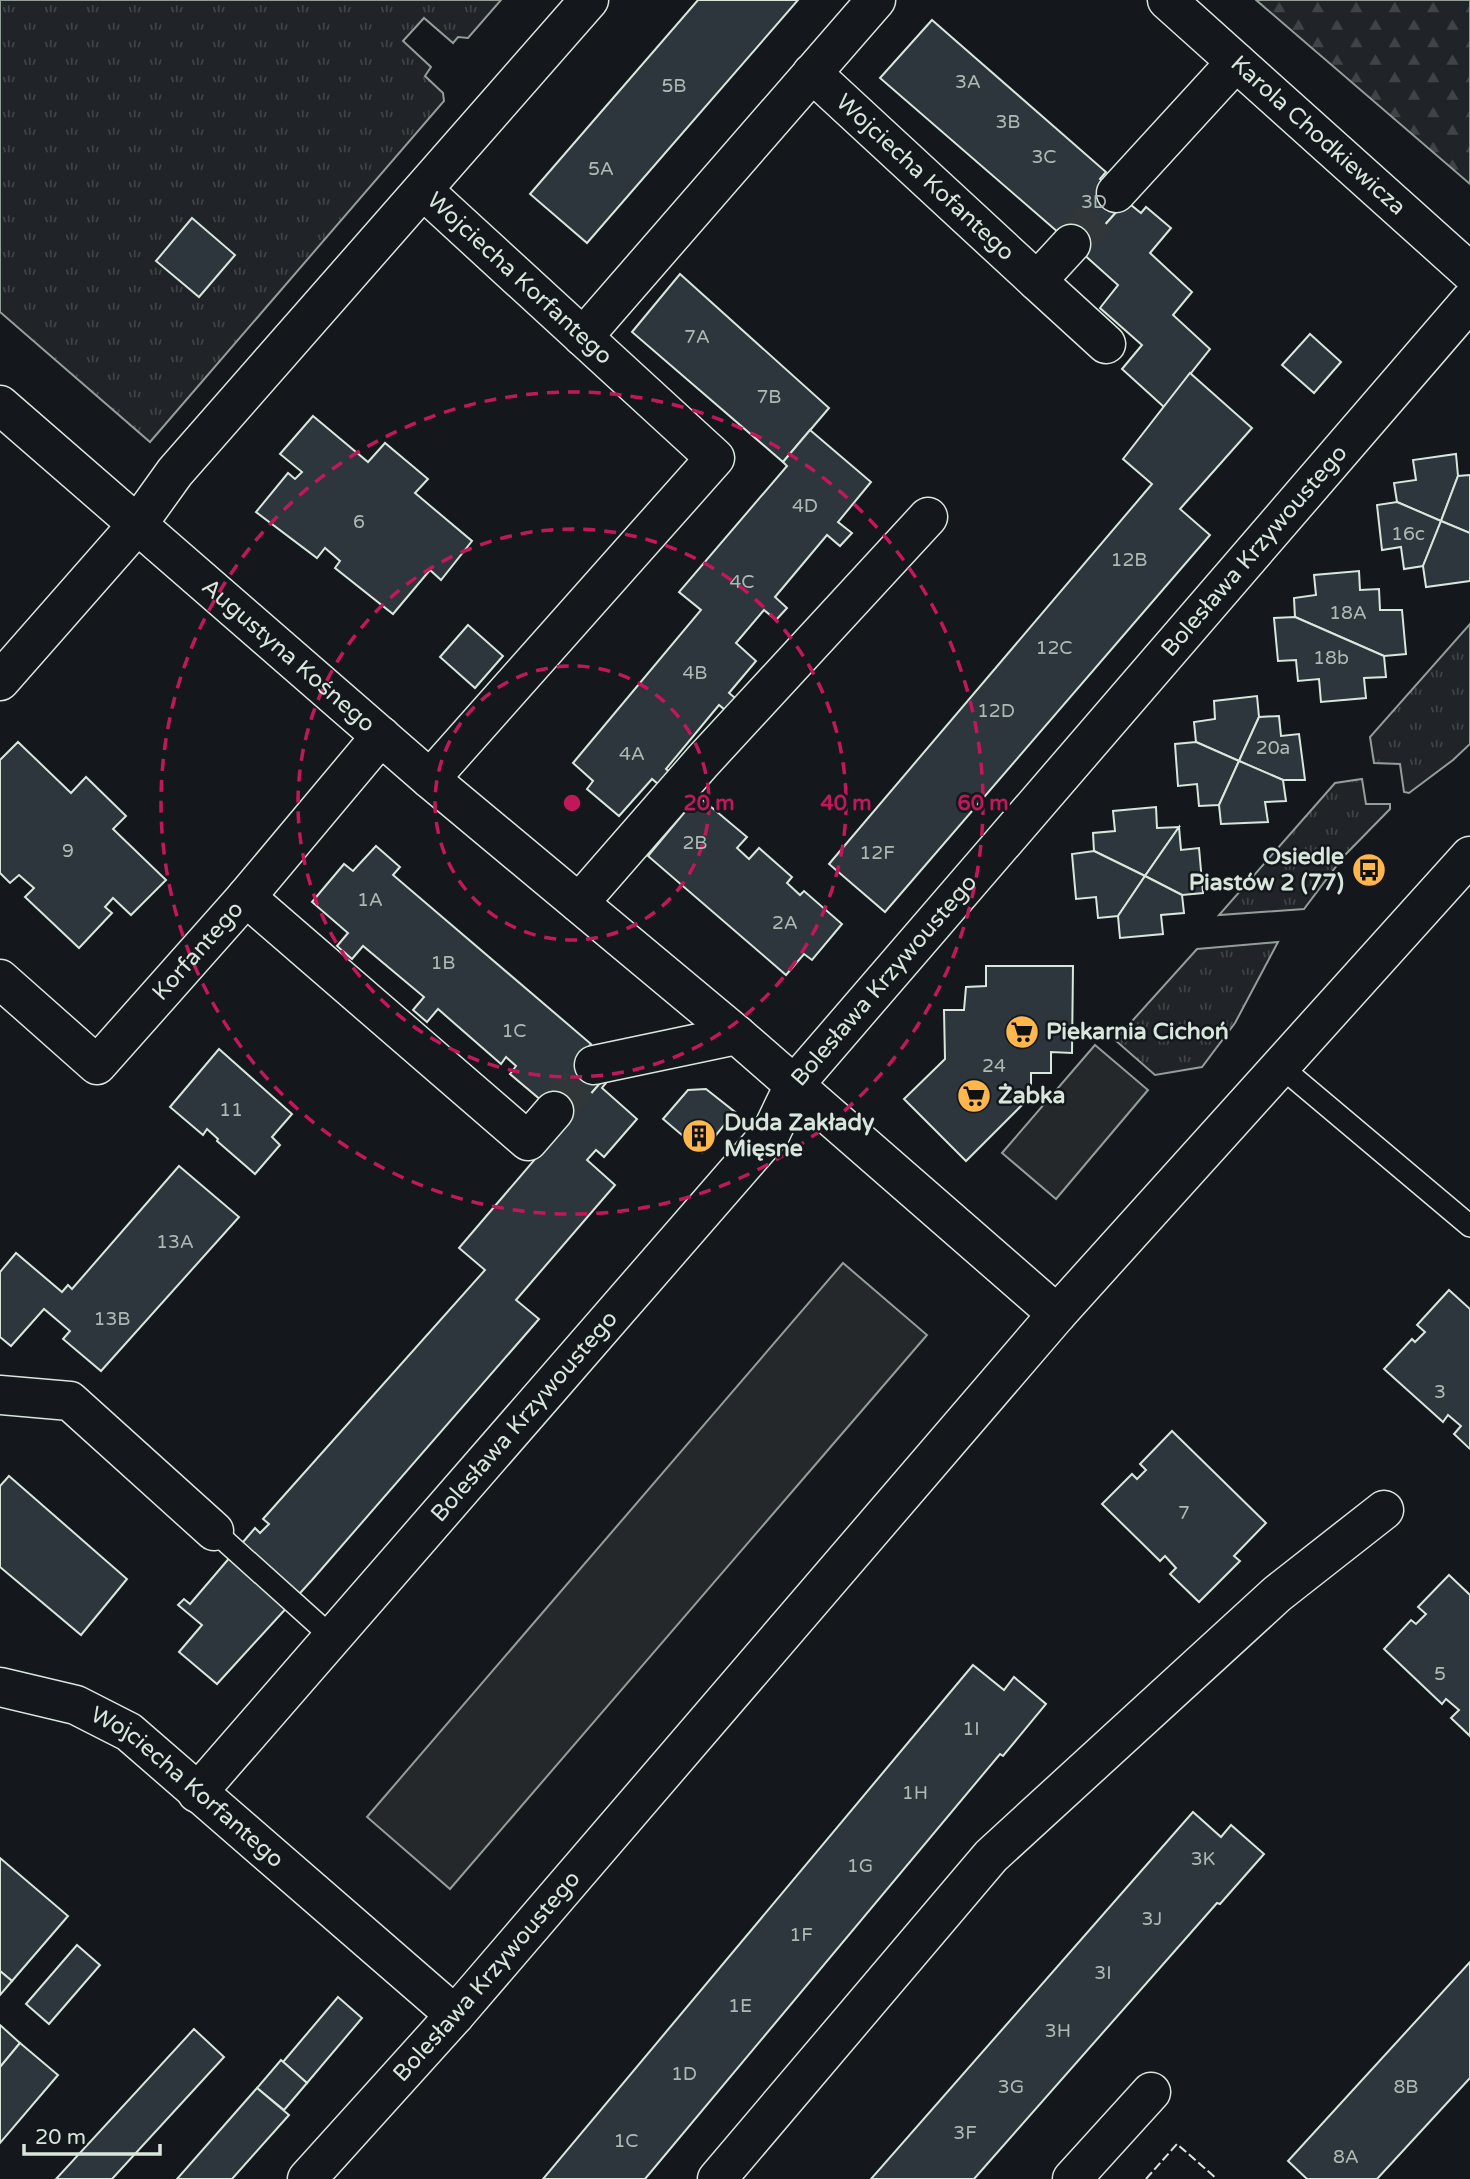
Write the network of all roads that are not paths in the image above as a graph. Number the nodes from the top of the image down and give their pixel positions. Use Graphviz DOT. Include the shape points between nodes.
graph roads {
  1 [pos="589,0"];
  2 [pos="876,0"];
  3 [pos="1167,0"];
  4 [pos="1236,62"];
  5 [pos="812,73"];
  6 [pos="423,190"];
  7 [pos="1116,193"];
  8 [pos="1071,244"];
  9 [pos="1470,272"];
  10 [pos="1037,281"];
  11 [pos="1470,301"];
  12 [pos="583,337"];
  13 [pos="1105,344"];
  14 [pos="0,405"];
  15 [pos="928,517"];
  16 [pos="137,525"];
  17 [pos="0,681"];
  18 [pos="382,736"];
  19 [pos="430,779"];
  20 [pos="1470,856"];
  21 [pos="246,897"];
  22 [pos="579,903"];
  23 [pos="0,979"];
  24 [pos="737,1035"];
  25 [pos="594,1065"];
  26 [pos="1280,1066"];
  27 [pos="794,1085"];
  28 [pos="554,1111"];
  29 [pos="1470,1226"];
  30 [pos="1057,1314"];
  31 [pos="0,1395"];
  32 [pos="1384,1510"];
  33 [pos="214,1531"];
  34 [pos="333,1638"];
  35 [pos="0,1687"];
  36 [pos="197,1793"];
  37 [pos="455,2015"];
  38 [pos="1151,2092"];
  39 [pos="307,2179"];
  40 [pos="717,2179"];
  41 [pos="1072,2179"];
  1 -- 6 [label="street"];
  2 -- 5 [label="street"];
  3 -- 4 [label="street, Karola Chodkiewicza"];
  4 -- 7 [label="street"];
  4 -- 9 [label="street, Karola Chodkiewicza"];
  5 -- 10 [label="street, Wojciecha Kofantego"];
  5 -- 12 [label="street"];
  6 -- 12 [label="street, Wojciecha Korfantego"];
  6 -- 16 [label="street, Wojciecha Korfantego" via="175,472"];
  8 -- 10 [label="street"];
  10 -- 13 [label="street, Wojciecha Kofantego"];
  11 -- 27 [label="street, Bolesława Krzywoustego"];
  12 -- 19 [label="street, Wojciecha Korfantego" via="715,458"];
  14 -- 16 [label="street, Augustyna Kośnego"];
  15 -- 22 [label="street"];
  16 -- 17 [label="street, Wojciecha Korfantego"];
  16 -- 18 [label="street, Augustyna Kośnego"];
  18 -- 19 [label="street, Augustyna Kośnego"];
  18 -- 21 [label="street, Korfantego"];
  19 -- 22 [label="street, Augustyna Kośnego"];
  20 -- 26 [label="street, Bolesława Krzywoustego"];
  21 -- 23 [label="street, Korfantego" via="97,1065"];
  21 -- 28 [label="street" via="528,1141"];
  22 -- 24 [label="street, Augustyna Kośnego"];
  24 -- 25 [label="street"];
  24 -- 27 [label="street, Augustyna Kośnego"];
  26 -- 29 [label="lane"];
  26 -- 30 [label="street, Bolesława Krzywoustego"];
  27 -- 30 [label="street, Augustyna Kośnego"];
  27 -- 34 [label="street, Bolesława Krzywoustego" via="771,1133"];
  30 -- 37 [label="street, Bolesława Krzywoustego"];
  31 -- 33 [label="street" via="70,1401"];
  32 -- 40 [label="street" via="1267,1603 991,1856"];
  33 -- 34 [label="lane"];
  34 -- 36 [label="street, Bolesława Krzywoustego"];
  35 -- 36 [label="street, Wojciecha Korfantego" via="76,1705 129,1732"];
  36 -- 37 [label="street, Wojciecha Korfantego"];
  37 -- 39 [label="street, Bolesława Krzywoustego"];
  38 -- 41 [label="street"];
}
